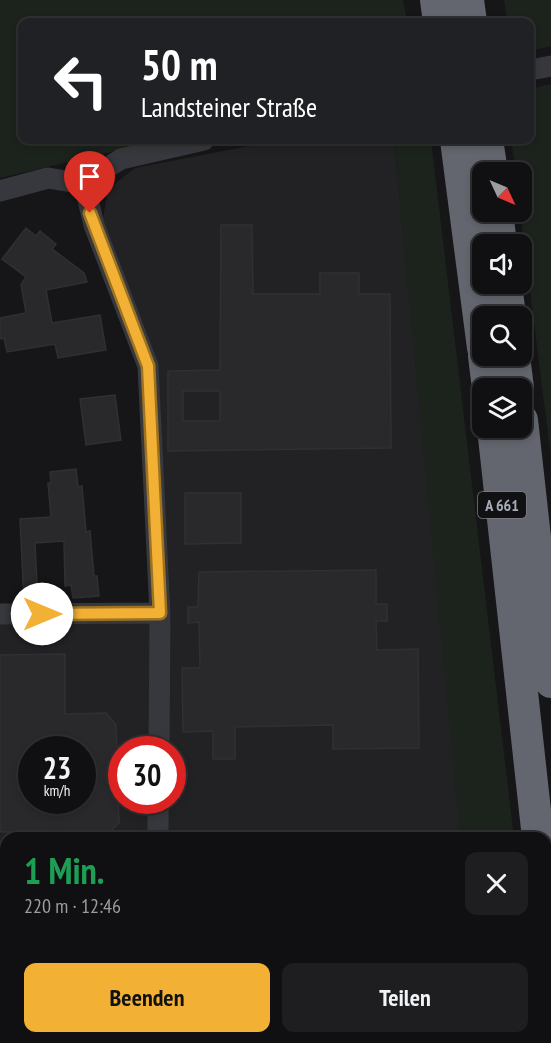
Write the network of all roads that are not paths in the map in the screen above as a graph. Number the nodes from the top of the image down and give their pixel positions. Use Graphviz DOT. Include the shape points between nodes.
graph roads {
  1 [pos="436,0"];
  2 [pos="468,0"];
  3 [pos="438,18"];
  4 [pos="470,18"];
  5 [pos="551,66"];
  6 [pos="534,69"];
  7 [pos="187,144"];
  8 [pos="457,144"];
  9 [pos="488,144"];
  10 [pos="490,162"];
  11 [pos="90,184"];
  12 [pos="0,191"];
  13 [pos="478,306"];
  14 [pos="494,438"];
  15 [pos="524,438"];
  16 [pos="160,613"];
  17 [pos="0,614"];
  18 [pos="551,682"];
  19 [pos="159,736"];
  20 [pos="158,814"];
  21 [pos="158,832"];
  22 [pos="537,832"];
  1 -- 3 [label="highway"];
  2 -- 4 [label="highway"];
  5 -- 6 [label="street"];
  7 -- 11 [label="street" via="121,159 96,175"];
  8 -- 13 [label="highway"];
  9 -- 10 [label="highway"];
  11 -- 12 [label="street" via="48,178"];
  11 -- 16 [label="street" via="90,213 148,366"];
  14 -- 22 [label="highway, A 661"];
  15 -- 18 [label="highway, A 661"];
  16 -- 17 [label="street"];
  16 -- 19 [label="street"];
  20 -- 21 [label="street"];
}
